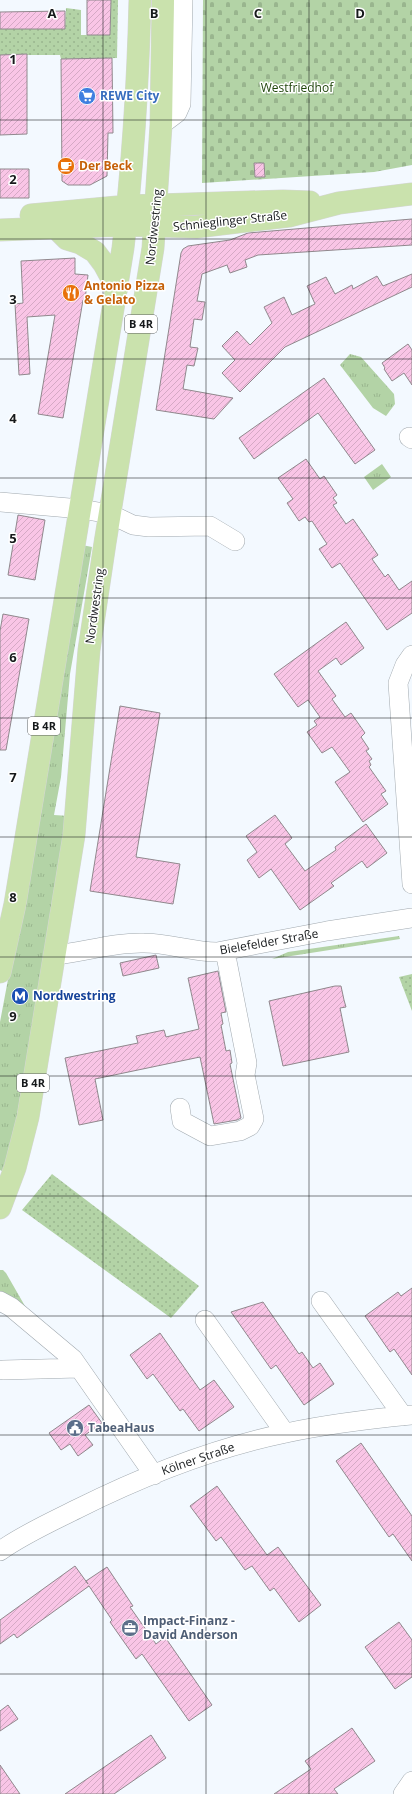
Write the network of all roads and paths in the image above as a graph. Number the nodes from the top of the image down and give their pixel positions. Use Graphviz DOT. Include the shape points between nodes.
graph roads {
  1 [pos="140,0"];
  2 [pos="163,0"];
  3 [pos="183,0"];
  4 [pos="161,125"];
  5 [pos="412,194"];
  6 [pos="339,203"];
  7 [pos="157,205"];
  8 [pos="127,216"];
  9 [pos="0,219"];
  10 [pos="155,226"];
  11 [pos="56,228"];
  12 [pos="0,230"];
  13 [pos="117,288"];
  14 [pos="0,502"];
  15 [pos="80,509"];
  16 [pos="110,514"];
  17 [pos="236,540"];
  18 [pos="412,656"];
  19 [pos="412,884"];
  20 [pos="412,918"];
  21 [pos="225,951"];
  22 [pos="55,955"];
  23 [pos="0,972"];
  24 [pos="180,1108"];
  25 [pos="0,1208"];
  26 [pos="0,1301"];
  27 [pos="321,1301"];
  28 [pos="205,1320"];
  29 [pos="79,1368"];
  30 [pos="3,1370"];
  31 [pos="408,1415"];
  32 [pos="285,1433"];
  33 [pos="154,1475"];
  34 [pos="0,1551"];
  1 -- 8 [label="main road, B 4R" via="136,126"];
  2 -- 4 [label="main road, Nordwestring / B 4R"];
  3 -- 4 [label="street" via="181,104 177,113"];
  4 -- 7 [label="main road, Nordwestring / B 4R"];
  5 -- 6 [label="main road, Schnieglinger Straße"];
  6 -- 7 [label="main road, Schnieglinger Straße" via="283,201"];
  6 -- 10 [label="main road, Schnieglinger Straße" via="283,216 196,227"];
  7 -- 8 [label="main road, Schnieglinger Straße"];
  7 -- 10 [label="main road, Nordwestring / B 4R"];
  8 -- 9 [label="main road, Schnieglinger Straße"];
  8 -- 10 [label="main road, Schnieglinger Straße"];
  8 -- 11 [label="main road, Schnieglinger Straße"];
  8 -- 13 [label="main road, B 4R"];
  10 -- 16 [label="main road, Nordwestring / B 4R"];
  11 -- 12 [label="main road, Schnieglinger Straße"];
  11 -- 13 [label="main road" via="67,239 95,252"];
  13 -- 15 [label="main road, B 4R"];
  14 -- 15 [label="street"];
  15 -- 16 [label="street"];
  15 -- 23 [label="main road, B 4R" via="14,904"];
  16 -- 17 [label="street" via="133,525 149,527 210,526"];
  16 -- 22 [label="main road, Nordwestring / B 4R" via="89,650 76,819"];
  18 -- 19 [label="street" via="405,665 398,684"];
  20 -- 21 [label="street, Bielefelder Straße"];
  21 -- 22 [label="street, Bielefelder Straße" via="204,952 156,943 137,943"];
  21 -- 24 [label="street" via="247,1063 245,1075 254,1119 250,1126 240,1131 210,1136 182,1120"];
  22 -- 25 [label="main road, Nordwestring / B 4R" via="26,1124 15,1168"];
  26 -- 29 [label="street" via="38,1329 73,1359"];
  27 -- 31 [label="street"];
  28 -- 32 [label="street"];
  29 -- 30 [label="street"];
  29 -- 33 [label="street"];
  31 -- 32 [label="street, Kölner Straße" via="353,1421"];
  32 -- 33 [label="street, Kölner Straße" via="228,1448"];
  33 -- 34 [label="street, Kölner Straße" via="40,1527"];
}
